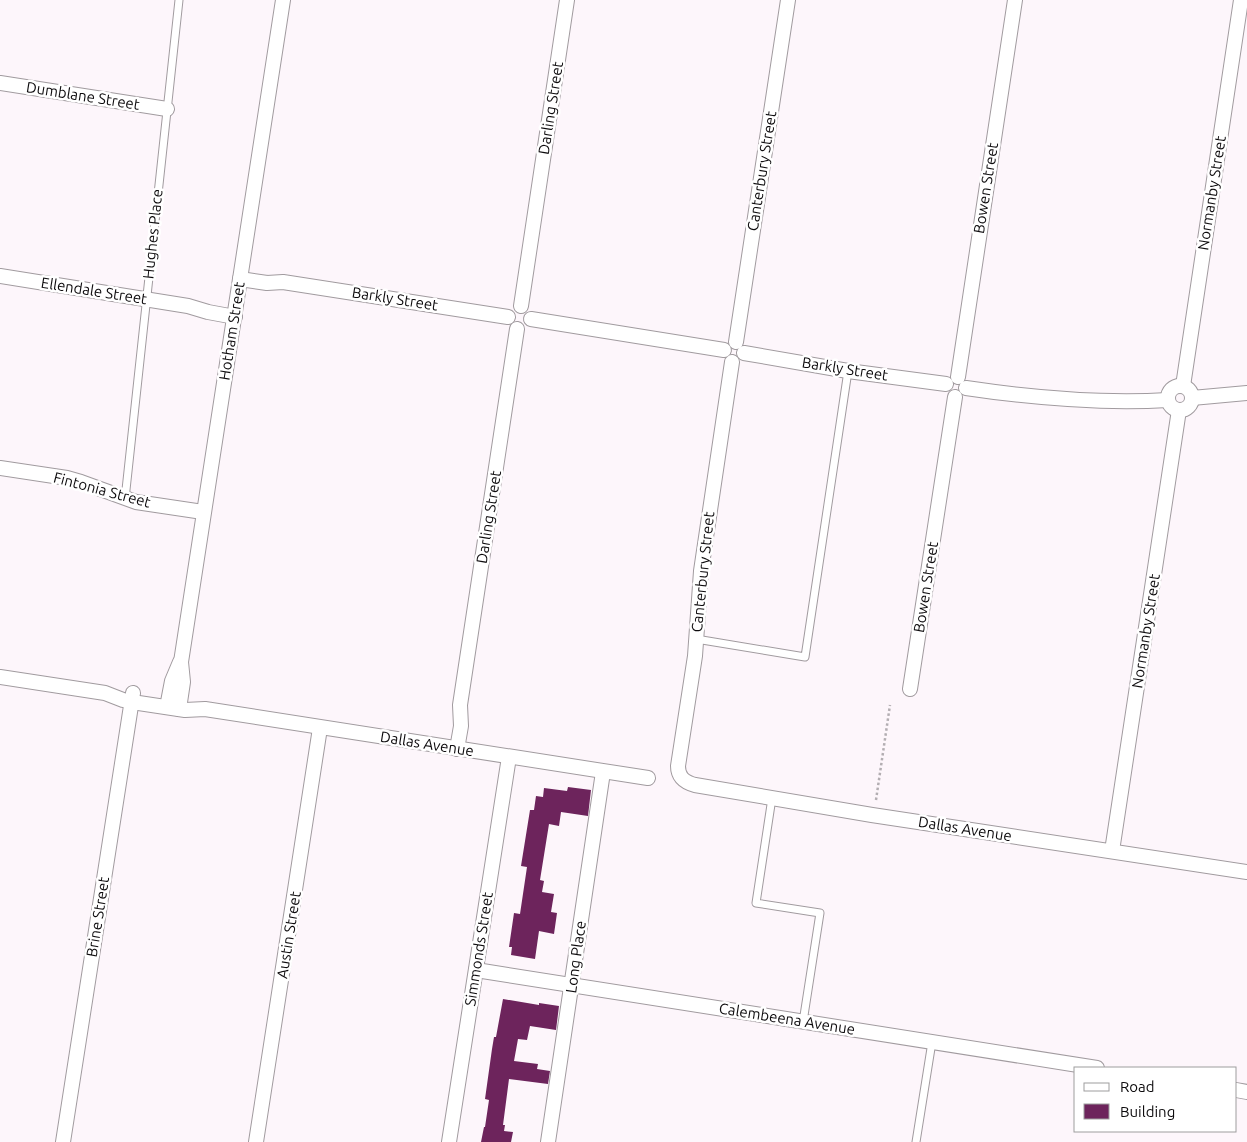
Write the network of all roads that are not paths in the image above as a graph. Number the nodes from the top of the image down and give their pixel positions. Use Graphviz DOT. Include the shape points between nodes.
graph roads {
  1 [pos="179,0"];
  2 [pos="283,0"];
  3 [pos="567,0"];
  4 [pos="788,0"];
  5 [pos="1015,0"];
  6 [pos="1241,0"];
  7 [pos="0,83"];
  8 [pos="167,109"];
  9 [pos="241,275"];
  10 [pos="0,276"];
  11 [pos="146,299"];
  12 [pos="521,306"];
  13 [pos="235,313"];
  14 [pos="508,316"];
  15 [pos="531,319"];
  16 [pos="517,329"];
  17 [pos="734,352"];
  18 [pos="848,371"];
  19 [pos="952,380"];
  20 [pos="1183,386"];
  21 [pos="961,392"];
  22 [pos="1247,393"];
  23 [pos="1192,398"];
  24 [pos="1168,400"];
  25 [pos="1179,410"];
  26 [pos="0,468"];
  27 [pos="125,499"];
  28 [pos="204,512"];
  29 [pos="696,639"];
  30 [pos="0,677"];
  31 [pos="910,689"];
  32 [pos="133,697"];
  33 [pos="174,703"];
  34 [pos="320,728"];
  35 [pos="453,748"];
  36 [pos="509,757"];
  37 [pos="603,772"];
  38 [pos="648,778"];
  39 [pos="684,780"];
  40 [pos="772,798"];
  41 [pos="1112,852"];
  42 [pos="1247,872"];
  43 [pos="476,970"];
  44 [pos="572,985"];
  45 [pos="803,1022"];
  46 [pos="932,1042"];
  47 [pos="1091,1067"];
  48 [pos="63,1142"];
  49 [pos="256,1142"];
  50 [pos="449,1142"];
  51 [pos="548,1142"];
  52 [pos="916,1142"];
  1 -- 8 [label="lane, Hughes Place"];
  2 -- 9 [label="street, Hotham Street"];
  3 -- 12 [label="street, Darling Street"];
  4 -- 17 [label="street, Canterbury Street"];
  5 -- 19 [label="street, Bowen Street"];
  6 -- 20 [label="street, Normanby Street"];
  7 -- 8 [label="street, Dumblane Street"];
  8 -- 11 [label="lane, Hughes Place"];
  9 -- 13 [label="street, Hotham Street"];
  9 -- 14 [label="street, Barkly Street" via="269,275 283,282"];
  10 -- 11 [label="street, Ellendale Street"];
  11 -- 13 [label="street, Ellendale Street" via="188,306 210,305"];
  11 -- 27 [label="lane, Hughes Place"];
  12 -- 14 [label="street" via="511,310"];
  12 -- 15 [label="street" via="530,312"];
  13 -- 28 [label="street, Hotham Street"];
  14 -- 16 [label="street" via="511,326"];
  15 -- 16 [label="street" via="528,326"];
  15 -- 17 [label="street, Barkly Street"];
  16 -- 35 [label="street, Darling Street" via="460,706 452,726"];
  17 -- 18 [label="street, Barkly Street"];
  17 -- 29 [label="street, Canterbury Street" via="701,571"];
  18 -- 19 [label="street, Barkly Street"];
  18 -- 29 [label="lane" via="805,657"];
  19 -- 21 [label="street" via="965,382"];
  20 -- 23 [label="street" via="1190,390"];
  20 -- 24 [label="street" via="1172,389"];
  21 -- 24 [label="street" via="1070,400"];
  21 -- 31 [label="street, Bowen Street"];
  22 -- 23 [label="street"];
  23 -- 25 [label="street" via="1187,408"];
  24 -- 25 [label="street" via="1171,407"];
  25 -- 41 [label="street, Normanby Street"];
  26 -- 27 [label="street, Fintonia Street" via="81,482"];
  27 -- 28 [label="street, Fintonia Street"];
  28 -- 33 [label="street, Hotham Street" via="181,662 183,682"];
  29 -- 39 [label="street, Canterbury Street" via="678,766"];
  30 -- 32 [label="street, Dallas Avenue" via="105,693 125,691"];
  32 -- 33 [label="street, Dallas Avenue"];
  32 -- 48 [label="street, Brine Street"];
  33 -- 34 [label="street, Dallas Avenue"];
  34 -- 35 [label="street, Dallas Avenue"];
  34 -- 49 [label="street, Austin Street"];
  35 -- 36 [label="street, Dallas Avenue"];
  36 -- 37 [label="street, Dallas Avenue"];
  36 -- 43 [label="street, Simmonds Street"];
  37 -- 38 [label="street, Dallas Avenue"];
  37 -- 44 [label="street, Long Place"];
  39 -- 40 [label="street, Dallas Avenue" via="694,785"];
  40 -- 41 [label="street, Dallas Avenue"];
  40 -- 45 [label="lane" via="756,903 820,913"];
  41 -- 42 [label="street, Dallas Avenue"];
  43 -- 44 [label="street, Calembeena Avenue"];
  43 -- 50 [label="street, Simmonds Street"];
  44 -- 45 [label="street, Calembeena Avenue"];
  44 -- 51 [label="street, Long Place"];
  45 -- 46 [label="street, Calembeena Avenue"];
  46 -- 47 [label="street, Calembeena Avenue"];
  46 -- 52 [label="lane"];
}
